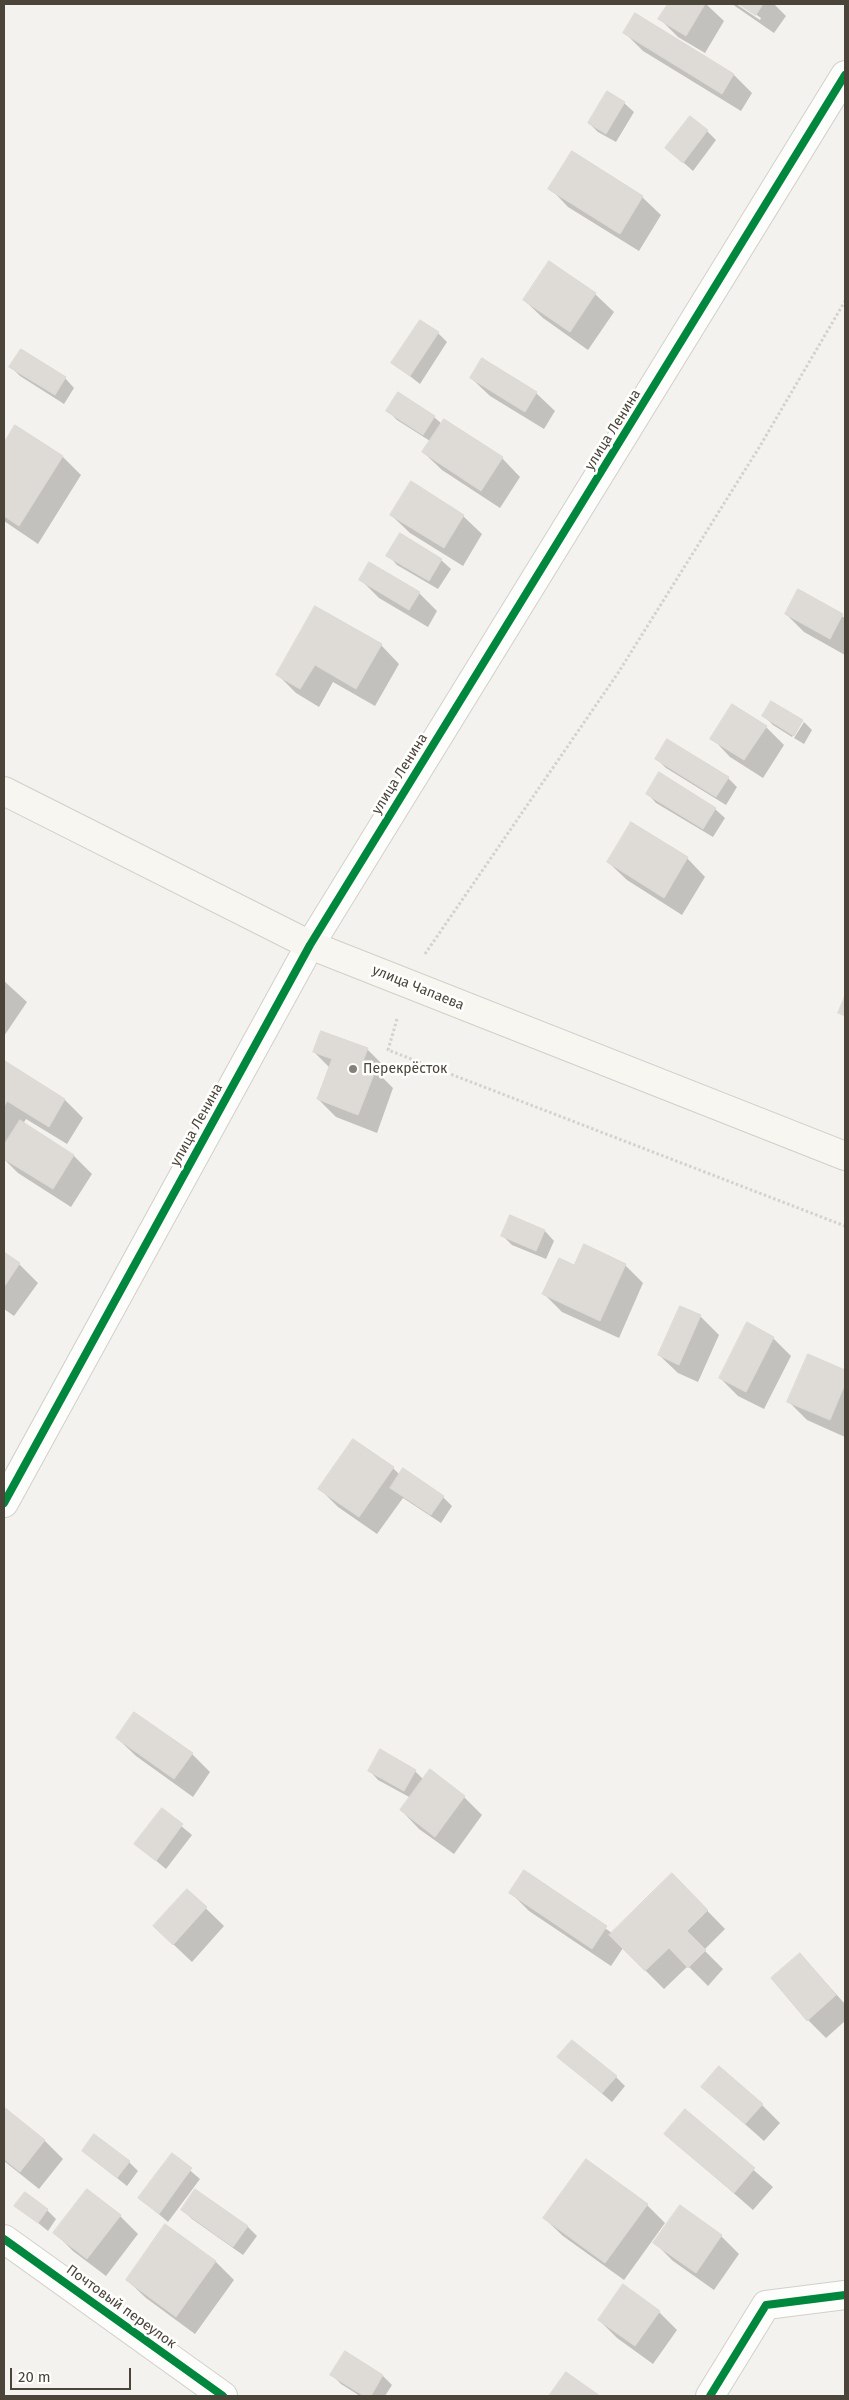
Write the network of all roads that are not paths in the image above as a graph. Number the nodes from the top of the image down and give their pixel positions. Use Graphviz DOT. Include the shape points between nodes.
graph roads {
  1 [pos="845,75"];
  2 [pos="4,791"];
  3 [pos="310,946"];
  4 [pos="845,1156"];
  5 [pos="4,1503"];
  6 [pos="4,2239"];
  7 [pos="845,2294"];
  8 [pos="223,2396"];
  9 [pos="710,2396"];
  1 -- 3 [label="street, улица Ленина"];
  2 -- 3 [label="main road, улица Чапаева"];
  3 -- 4 [label="main road, улица Чапаева"];
  3 -- 5 [label="street, улица Ленина"];
  6 -- 8 [label="street, Почтовый переулок"];
  7 -- 9 [label="street" via="766,2305"];
}
